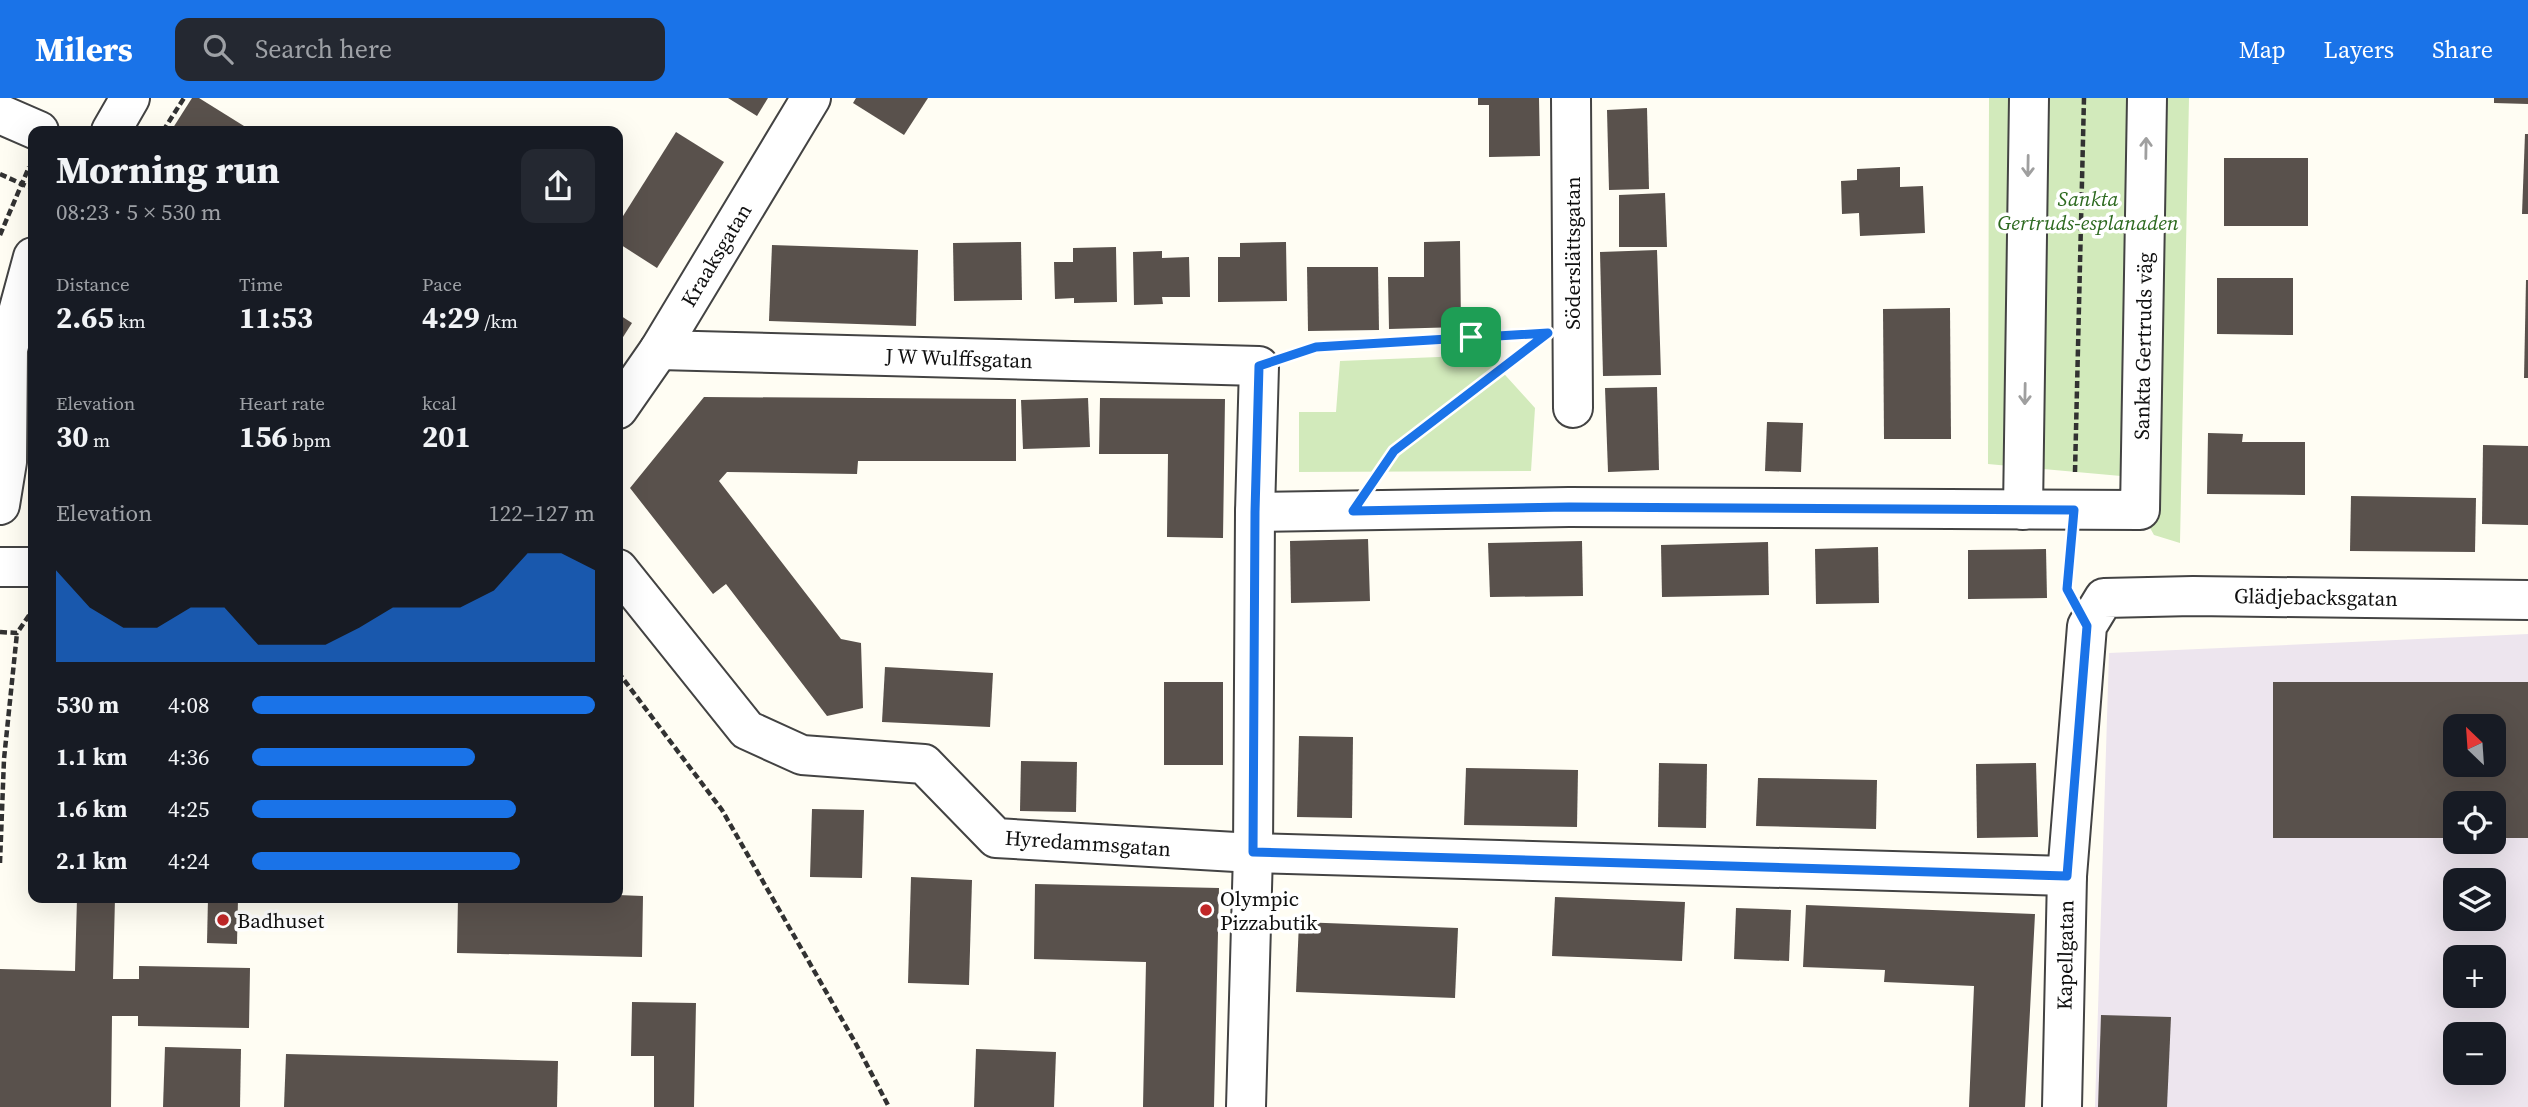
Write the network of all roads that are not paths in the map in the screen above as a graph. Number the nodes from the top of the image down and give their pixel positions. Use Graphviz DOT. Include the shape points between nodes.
graph roads {
  1 [pos="130,98"];
  2 [pos="811,98"];
  3 [pos="1571,98"];
  4 [pos="2029,98"];
  5 [pos="2147,98"];
  6 [pos="0,114"];
  7 [pos="28,126"];
  8 [pos="114,126"];
  9 [pos="28,275"];
  10 [pos="659,350"];
  11 [pos="623,402"];
  12 [pos="1573,408"];
  13 [pos="0,505"];
  14 [pos="2023,510"];
  15 [pos="1255,512"];
  16 [pos="0,567"];
  17 [pos="28,567"];
  18 [pos="623,575"];
  19 [pos="2528,600"];
  20 [pos="2095,612"];
  21 [pos="1253,852"];
  22 [pos="2067,876"];
  23 [pos="1246,1107"];
  24 [pos="2062,1107"];
  1 -- 8 [label="street"];
  2 -- 10 [label="street, Kraaksgatan"];
  3 -- 12 [label="street, Söderslättsgatan" via="1560,332"];
  4 -- 14 [label="street, one-way"];
  14 -- 5 [label="street, Sankta Gertruds väg, one-way" via="2140,510"];
  6 -- 7 [label="street"];
  9 -- 13 [label="street" via="8,349 8,462"];
  10 -- 11 [label="street, Kraaksgatan"];
  10 -- 15 [label="street, J W Wulffsgatan" via="1259,366"];
  14 -- 15 [label="street" via="1569,507"];
  15 -- 21 [label="street"];
  16 -- 17 [label="street"];
  18 -- 21 [label="street, Hyredammsgatan" via="747,730 802,755 924,764 996,838"];
  19 -- 20 [label="street, Glädjebacksgatan" via="2193,596"];
  20 -- 22 [label="street, Kapellgatan"];
  21 -- 22 [label="street, Hyredammsgatan"];
  21 -- 23 [label="street"];
  22 -- 24 [label="street, Kapellgatan"];
}
